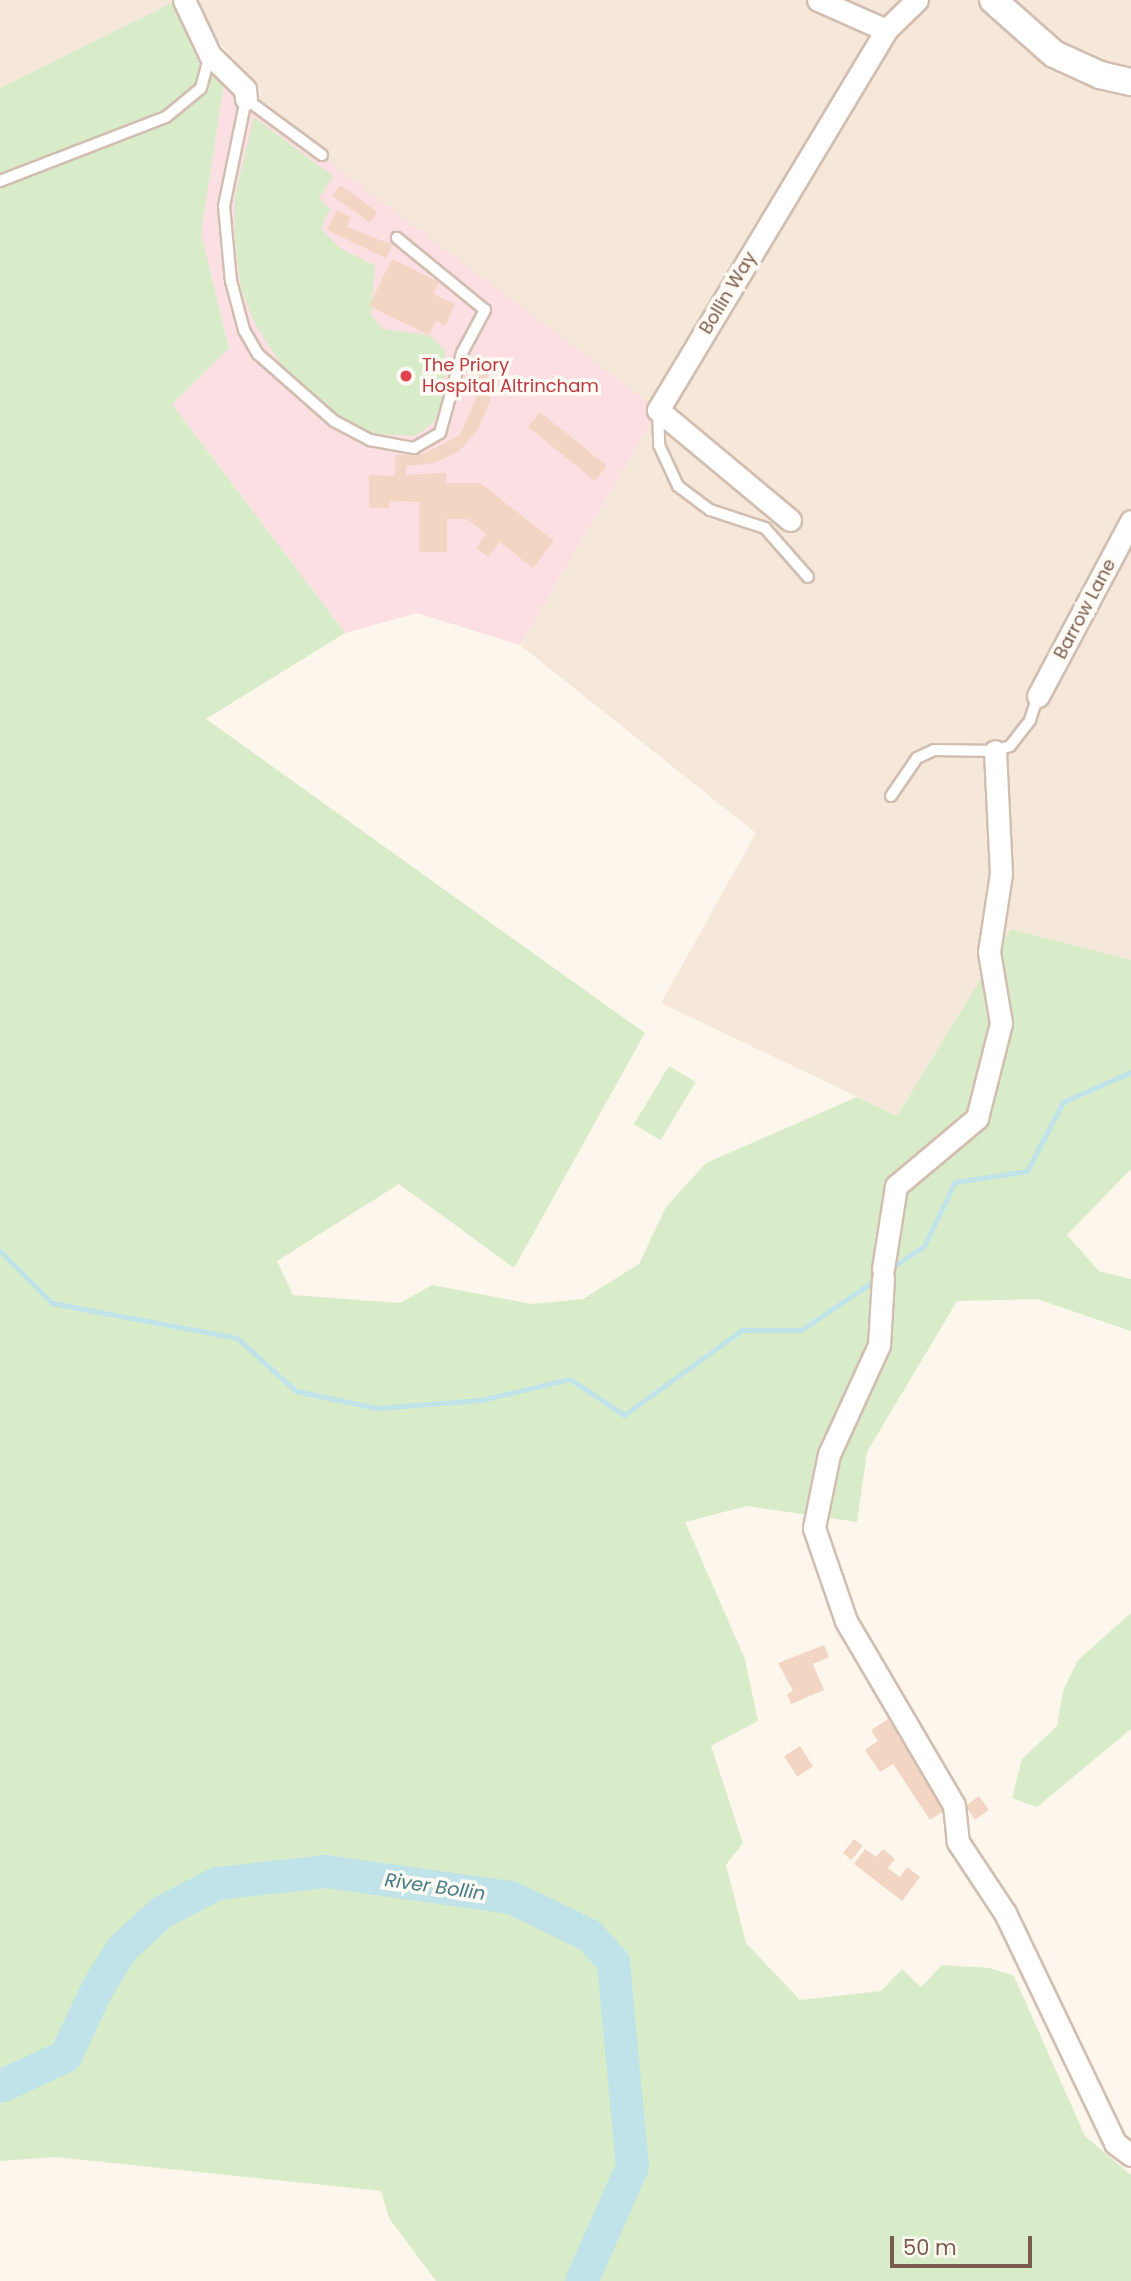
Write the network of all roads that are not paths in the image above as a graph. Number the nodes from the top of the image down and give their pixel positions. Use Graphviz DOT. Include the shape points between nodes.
graph roads {
  1 [pos="184,0"];
  2 [pos="818,0"];
  3 [pos="917,0"];
  4 [pos="993,0"];
  5 [pos="886,30"];
  6 [pos="210,55"];
  7 [pos="1131,82"];
  8 [pos="246,99"];
  9 [pos="322,155"];
  10 [pos="0,181"];
  11 [pos="397,238"];
  12 [pos="658,410"];
  13 [pos="790,520"];
  14 [pos="1131,521"];
  15 [pos="808,577"];
  16 [pos="1038,696"];
  17 [pos="995,751"];
  18 [pos="891,796"];
  19 [pos="1131,2155"];
  1 -- 6 [label="street"];
  2 -- 5 [label="street"];
  3 -- 5 [label="street, Bollin Way"];
  4 -- 7 [label="street" via="1054,54 1100,75"];
  5 -- 12 [label="street, Bollin Way"];
  6 -- 8 [label="street" via="245,89"];
  6 -- 10 [label="lane" via="201,88 166,117"];
  8 -- 9 [label="lane"];
  8 -- 11 [label="lane" via="224,206 231,281 244,331 258,354 334,421 370,440 414,448 440,433 462,353 485,310"];
  12 -- 13 [label="street"];
  12 -- 15 [label="lane" via="659,445 678,486 710,510 765,527"];
  14 -- 16 [label="street, Barrow Lane"];
  16 -- 17 [label="lane" via="1019,736 1010,746"];
  17 -- 18 [label="lane" via="934,750 917,758"];
  17 -- 19 [label="street" via="1001,874 989,952 1001,1023 976,1118 896,1186 883,1273 879,1345 829,1454 814,1528 855,1638 954,1805 958,1842 1005,1913 1115,2143"];
}
